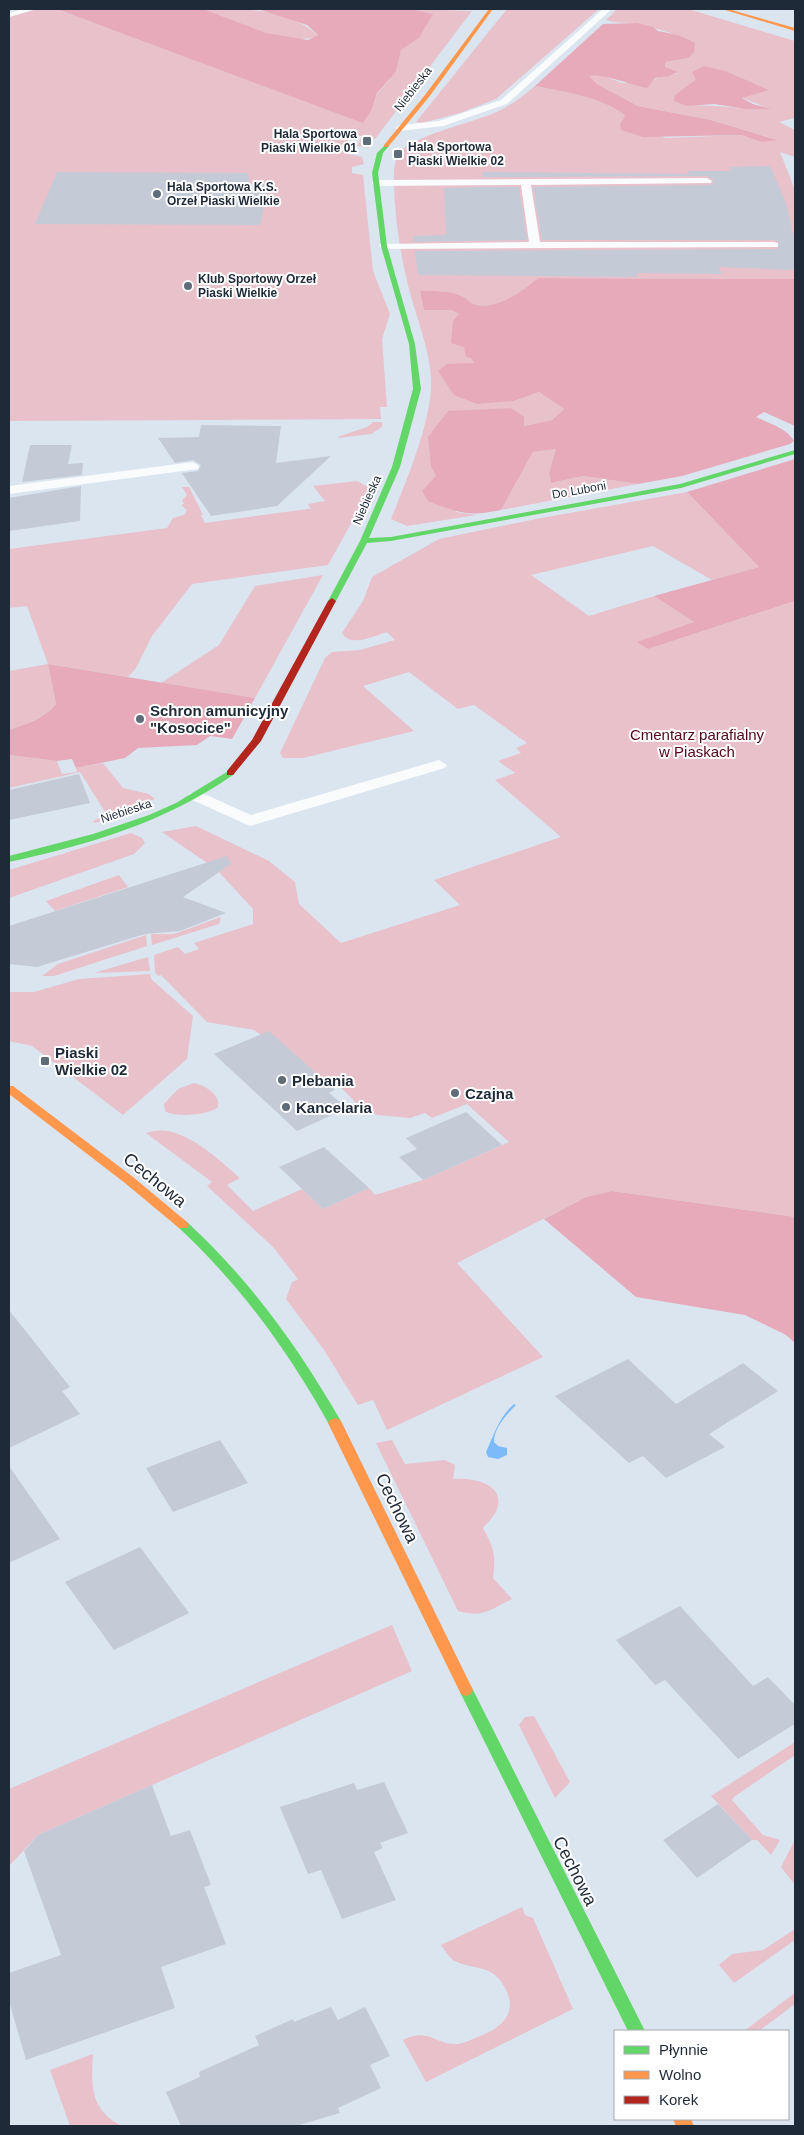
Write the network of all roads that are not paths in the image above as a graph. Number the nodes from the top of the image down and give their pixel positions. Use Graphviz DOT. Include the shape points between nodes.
graph roads {
  1 [pos="32,9"];
  2 [pos="491,9"];
  3 [pos="608,9"];
  4 [pos="724,9"];
  5 [pos="9,15"];
  6 [pos="795,30"];
  7 [pos="400,128"];
  8 [pos="707,181"];
  9 [pos="526,182"];
  10 [pos="376,183"];
  11 [pos="535,245"];
  12 [pos="774,245"];
  13 [pos="384,246"];
  14 [pos="795,452"];
  15 [pos="193,466"];
  16 [pos="9,490"];
  17 [pos="364,541"];
  18 [pos="439,764"];
  19 [pos="196,796"];
  20 [pos="9,859"];
  21 [pos="9,1089"];
  22 [pos="636,2030"];
  1 -- 5 [label="lane"];
  2 -- 7 [label="main road, Niebieska"];
  3 -- 7 [label="lane" via="504,102 440,124"];
  4 -- 6 [label="main road"];
  7 -- 10 [label="main road, Niebieska" via="380,153"];
  8 -- 9 [label="lane"];
  9 -- 10 [label="lane"];
  9 -- 11 [label="lane"];
  10 -- 13 [label="main road, Niebieska"];
  11 -- 12 [label="lane"];
  11 -- 13 [label="lane"];
  13 -- 17 [label="main road, Niebieska" via="412,344 417,389 396,467"];
  14 -- 17 [label="main road, Do Luboni" via="681,486 392,539"];
  15 -- 16 [label="lane"];
  17 -- 19 [label="main road, Niebieska" via="256,741 236,768"];
  18 -- 19 [label="lane" via="250,821"];
  19 -- 20 [label="main road, Niebieska" via="147,820"];
  21 -- 22 [label="main road, Cechowa" via="133,1182 188,1230 240,1282 300,1361 348,1448 531,1825"];
}
